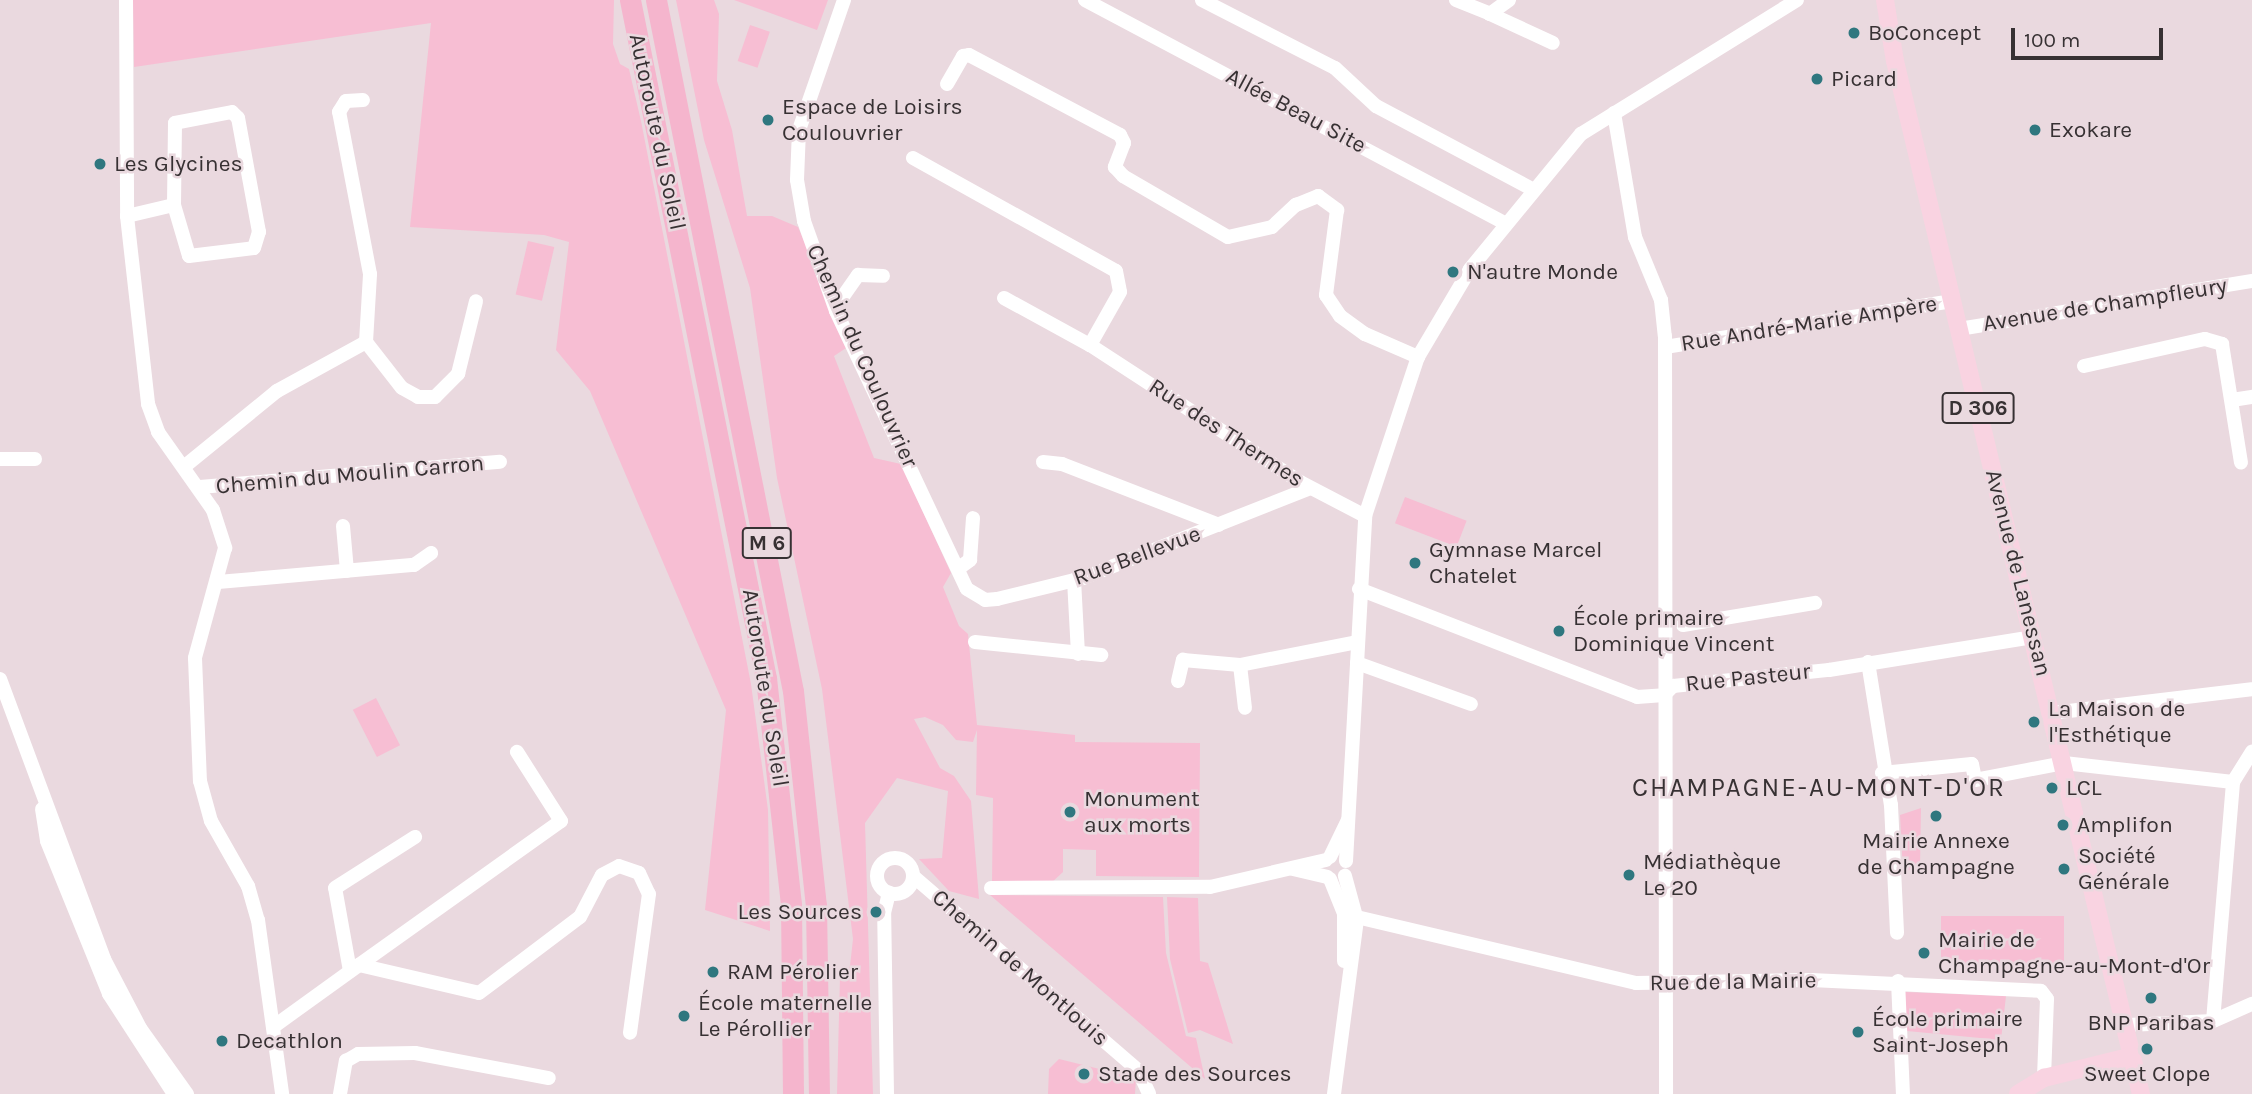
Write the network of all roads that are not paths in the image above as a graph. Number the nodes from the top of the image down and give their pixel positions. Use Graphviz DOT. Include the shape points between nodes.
graph roads {
  1 [pos="126,0"];
  2 [pos="630,0"];
  3 [pos="656,0"];
  4 [pos="844,0"];
  5 [pos="1085,0"];
  6 [pos="1202,0"];
  7 [pos="1457,0"];
  8 [pos="1509,0"];
  9 [pos="1878,0"];
  10 [pos="1885,0"];
  11 [pos="1801,2"];
  12 [pos="1490,13"];
  13 [pos="1553,43"];
  14 [pos="1894,52"];
  15 [pos="947,84"];
  16 [pos="363,100"];
  17 [pos="1614,113"];
  18 [pos="912,158"];
  19 [pos="1532,189"];
  20 [pos="174,205"];
  21 [pos="127,216"];
  22 [pos="1506,224"];
  23 [pos="883,276"];
  24 [pos="2252,281"];
  25 [pos="1004,298"];
  26 [pos="476,301"];
  27 [pos="1952,301"];
  28 [pos="837,304"];
  29 [pos="1959,329"];
  30 [pos="366,342"];
  31 [pos="1090,345"];
  32 [pos="1665,347"];
  33 [pos="1418,357"];
  34 [pos="2084,366"];
  35 [pos="2252,397"];
  36 [pos="2232,400"];
  37 [pos="0,459"];
  38 [pos="35,459"];
  39 [pos="500,462"];
  40 [pos="1043,462"];
  41 [pos="2241,462"];
  42 [pos="185,466"];
  43 [pos="200,487"];
  44 [pos="1310,488"];
  45 [pos="1365,516"];
  46 [pos="973,518"];
  47 [pos="1219,525"];
  48 [pos="344,526"];
  49 [pos="431,553"];
  50 [pos="959,568"];
  51 [pos="347,571"];
  52 [pos="1074,580"];
  53 [pos="218,582"];
  54 [pos="964,584"];
  55 [pos="1359,589"];
  56 [pos="1815,603"];
  57 [pos="1683,625"];
  58 [pos="2033,636"];
  59 [pos="975,642"];
  60 [pos="1357,642"];
  61 [pos="1078,654"];
  62 [pos="1101,655"];
  63 [pos="1868,662"];
  64 [pos="1357,663"];
  65 [pos="1240,665"];
  66 [pos="0,679"];
  67 [pos="1178,681"];
  68 [pos="2252,689"];
  69 [pos="1664,695"];
  70 [pos="1471,704"];
  71 [pos="1245,708"];
  72 [pos="2052,713"];
  73 [pos="517,751"];
  74 [pos="2252,751"];
  75 [pos="2064,763"];
  76 [pos="1882,773"];
  77 [pos="2233,782"];
  78 [pos="1352,813"];
  79 [pos="415,837"];
  80 [pos="1328,858"];
  81 [pos="1346,861"];
  82 [pos="1285,868"];
  83 [pos="913,876"];
  84 [pos="1334,877"];
  85 [pos="991,888"];
  86 [pos="889,893"];
  87 [pos="1350,917"];
  88 [pos="1897,933"];
  89 [pos="99,961"];
  90 [pos="355,968"];
  91 [pos="1898,983"];
  92 [pos="1667,985"];
  93 [pos="2252,1004"];
  94 [pos="2213,1021"];
  95 [pos="2127,1025"];
  96 [pos="273,1027"];
  97 [pos="630,1033"];
  98 [pos="2133,1056"];
  99 [pos="2044,1078"];
  100 [pos="549,1079"];
  101 [pos="2022,1092"];
  102 [pos="174,1094"];
  103 [pos="187,1094"];
  104 [pos="282,1094"];
  105 [pos="340,1094"];
  106 [pos="793,1094"];
  107 [pos="819,1094"];
  108 [pos="887,1094"];
  109 [pos="1149,1094"];
  110 [pos="1334,1094"];
  111 [pos="1666,1094"];
  112 [pos="1903,1094"];
  113 [pos="2141,1094"];
  1 -- 21 [label="street, Chemin du Moulin Carron"];
  2 -- 106 [label="highway, Autoroute du Soleil / M 6" via="766,678 790,892"];
  3 -- 107 [label="highway, Autoroute du Soleil / M 6" via="793,691 816,905"];
  4 -- 28 [label="street, Chemin du Coulouvrier" via="807,96 796,146 804,222"];
  5 -- 22 [label="street, Allée Beau Site"];
  6 -- 19 [label="street" via="1335,68 1376,106"];
  7 -- 12 [label="street"];
  8 -- 12 [label="street"];
  9 -- 14 [label="main road, D 306"];
  10 -- 14 [label="main road, D 306"];
  11 -- 17 [label="street"];
  12 -- 13 [label="street"];
  14 -- 27 [label="main road, Avenue de Lanessan / D 306"];
  15 -- 33 [label="street" via="963,56 970,55 1120,135 1124,143 1115,167 1122,176 1228,237 1272,227 1296,205 1318,196 1337,210 1326,295 1340,316 1365,334"];
  16 -- 30 [label="street" via="346,101 339,112 370,274"];
  17 -- 19 [label="street" via="1581,134"];
  17 -- 32 [label="street" via="1634,237 1661,300"];
  18 -- 31 [label="street" via="1116,271 1120,292"];
  19 -- 22 [label="street"];
  20 -- 20 [label="street" via="190,256 254,248 259,232 238,118 232,112 175,123"];
  20 -- 21 [label="street"];
  21 -- 42 [label="street, Chemin du Moulin Carron" via="148,404 158,432"];
  22 -- 33 [label="street" via="1470,269"];
  23 -- 28 [label="street" via="859,275"];
  24 -- 29 [label="street, Avenue de Champfleury"];
  25 -- 31 [label="street, Rue des Thermes"];
  26 -- 30 [label="street" via="458,374 435,397 418,397 402,388 378,350"];
  27 -- 29 [label="main road, Avenue de Lanessan / D 306"];
  27 -- 32 [label="street, Rue André-Marie Ampère"];
  28 -- 50 [label="street, Chemin du Coulouvrier"];
  29 -- 58 [label="main road, Avenue de Lanessan / D 306"];
  30 -- 42 [label="street" via="277,391"];
  31 -- 44 [label="street, Rue des Thermes"];
  32 -- 69 [label="street"];
  33 -- 45 [label="street"];
  34 -- 36 [label="street" via="2205,339 2222,344"];
  35 -- 36 [label="street"];
  36 -- 41 [label="street"];
  37 -- 38 [label="street"];
  39 -- 43 [label="street, Chemin du Moulin Carron"];
  40 -- 47 [label="street" via="1062,464"];
  42 -- 43 [label="street, Chemin du Moulin Carron"];
  43 -- 53 [label="street, Chemin du Moulin Carron" via="223,537"];
  44 -- 45 [label="street, Rue des Thermes"];
  44 -- 47 [label="street, Rue Bellevue"];
  45 -- 55 [label="street"];
  46 -- 50 [label="street" via="970,560"];
  47 -- 52 [label="street, Rue Bellevue"];
  48 -- 51 [label="street"];
  49 -- 51 [label="street" via="414,565"];
  50 -- 54 [label="street, Chemin du Coulouvrier"];
  51 -- 53 [label="street"];
  52 -- 54 [label="street, Rue Bellevue" via="985,600"];
  52 -- 61 [label="street"];
  53 -- 96 [label="street, Chemin du Moulin Carron" via="194,668 200,781 211,821 248,886"];
  55 -- 60 [label="street"];
  55 -- 69 [label="street, Rue Pasteur" via="1637,697"];
  56 -- 57 [label="street"];
  58 -- 63 [label="street, Rue Pasteur"];
  58 -- 72 [label="main road, Avenue de Lanessan / D 306"];
  59 -- 61 [label="street"];
  60 -- 64 [label="street"];
  60 -- 65 [label="street"];
  61 -- 62 [label="street"];
  63 -- 69 [label="street, Rue Pasteur" via="1673,686"];
  63 -- 76 [label="street"];
  64 -- 70 [label="street"];
  64 -- 78 [label="street"];
  65 -- 67 [label="street" via="1183,660"];
  65 -- 71 [label="street"];
  66 -- 89 [label="street"];
  68 -- 72 [label="street"];
  69 -- 92 [label="street"];
  72 -- 75 [label="main road, Avenue de Lanessan / D 306"];
  73 -- 90 [label="street" via="561,821"];
  74 -- 77 [label="street"];
  75 -- 76 [label="street" via="1975,780 1972,764"];
  75 -- 77 [label="street"];
  75 -- 95 [label="main road, Avenue de Lanessan / D 306"];
  76 -- 88 [label="street" via="1891,805"];
  77 -- 94 [label="street"];
  78 -- 80 [label="street"];
  78 -- 81 [label="street"];
  79 -- 90 [label="street" via="335,888"];
  80 -- 81 [label="street"];
  80 -- 82 [label="street"];
  80 -- 84 [label="street"];
  81 -- 84 [label="street"];
  82 -- 84 [label="street"];
  82 -- 85 [label="street" via="1210,887"];
  83 -- 86 [label="street" via="905,891"];
  83 -- 86 [label="street" via="899,858 882,863 877,880"];
  83 -- 109 [label="street, Chemin de Montlouis" via="1138,1070"];
  84 -- 87 [label="street"];
  86 -- 108 [label="street" via="884,913"];
  87 -- 92 [label="street, Rue de la Mairie" via="1636,983"];
  87 -- 110 [label="street" via="1348,994"];
  89 -- 102 [label="street" via="120,1016"];
  89 -- 103 [label="street"];
  90 -- 96 [label="street"];
  90 -- 97 [label="street" via="479,993 580,917 603,875 620,866 634,869 646,880 649,894"];
  91 -- 92 [label="street, Rue de la Mairie" via="1732,979"];
  91 -- 99 [label="street, Rue de la Mairie" via="2045,994"];
  91 -- 112 [label="street"];
  92 -- 111 [label="street"];
  93 -- 94 [label="street"];
  94 -- 95 [label="street"];
  95 -- 98 [label="main road, Avenue de Lanessan / D 306"];
  96 -- 104 [label="street, Chemin du Moulin Carron"];
  98 -- 99 [label="main road"];
  98 -- 113 [label="main road, Avenue de Lanessan / D 306"];
  99 -- 101 [label="main road"];
  100 -- 105 [label="street" via="415,1053 358,1054 346,1061"];
}
